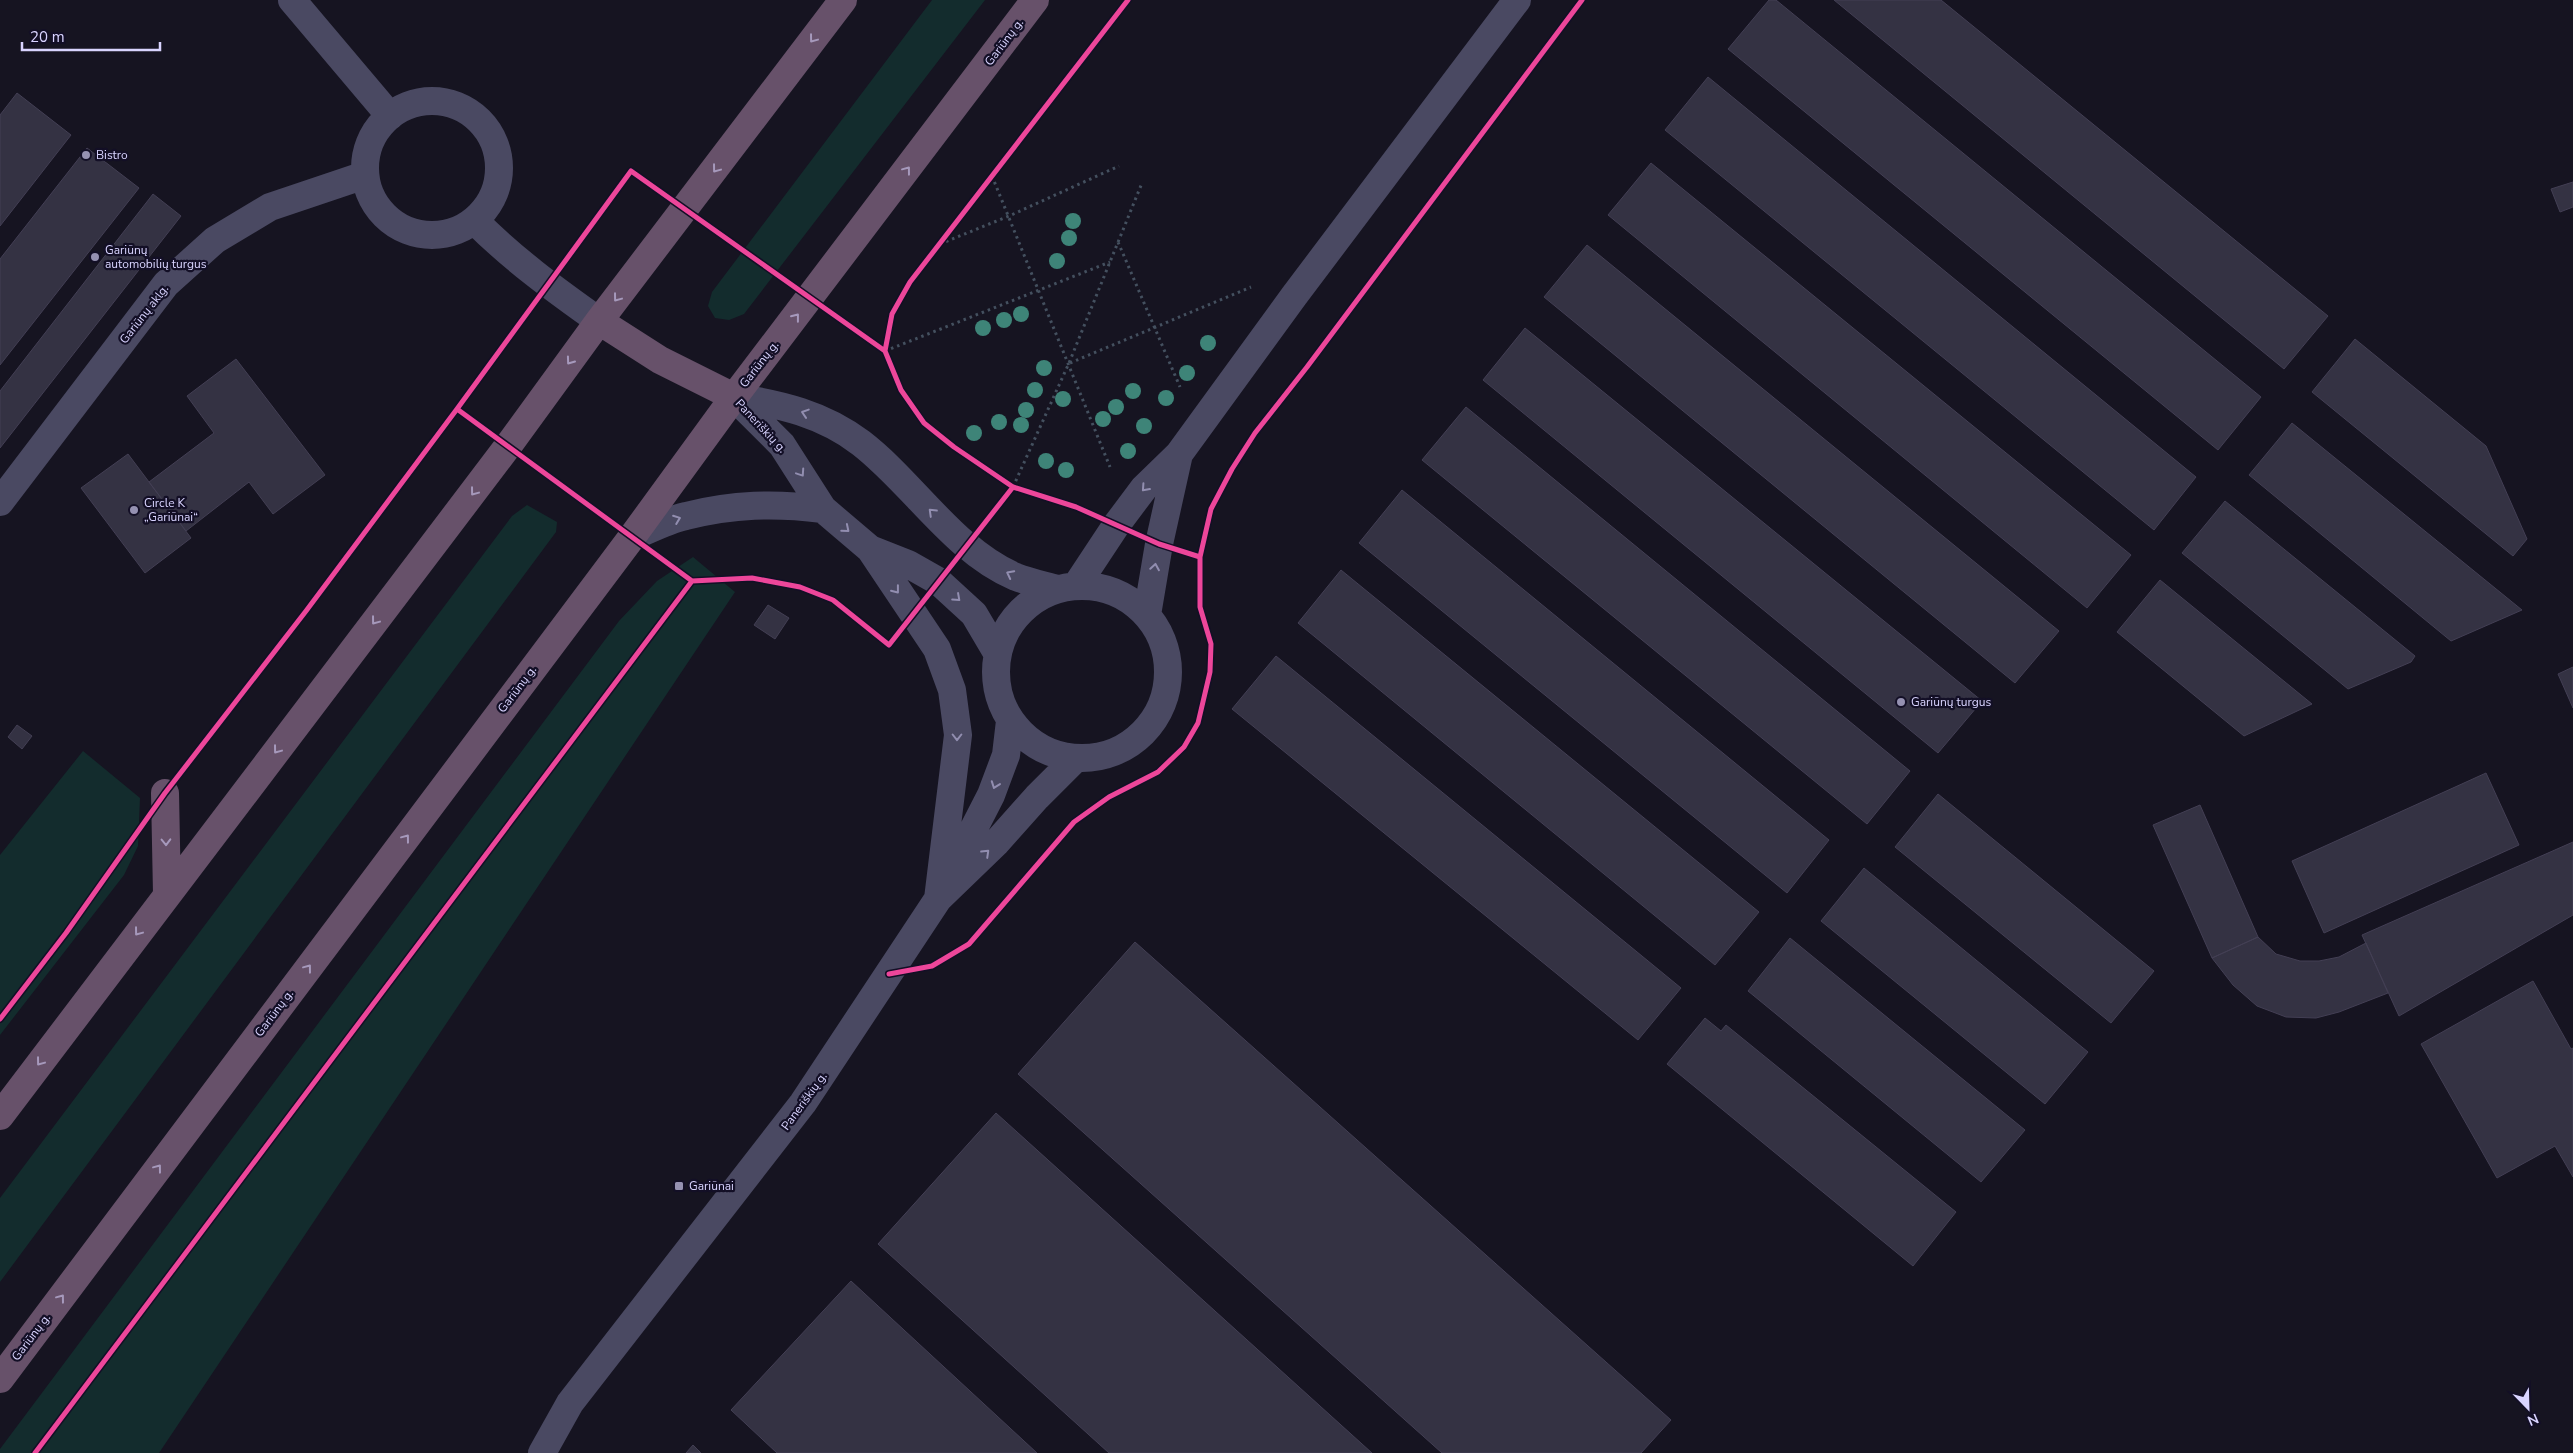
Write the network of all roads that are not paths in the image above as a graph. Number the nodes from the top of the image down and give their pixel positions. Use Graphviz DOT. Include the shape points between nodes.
graph roads {
  1 [pos="292,0"];
  2 [pos="843,0"];
  3 [pos="1035,0"];
  4 [pos="1517,0"];
  5 [pos="390,116"];
  6 [pos="365,175"];
  7 [pos="475,221"];
  8 [pos="599,321"];
  9 [pos="734,397"];
  10 [pos="1179,454"];
  11 [pos="0,502"];
  12 [pos="823,509"];
  13 [pos="632,537"];
  14 [pos="870,550"];
  15 [pos="1066,587"];
  16 [pos="1148,615"];
  17 [pos="997,653"];
  18 [pos="1010,721"];
  19 [pos="1076,758"];
  20 [pos="165,793"];
  21 [pos="167,894"];
  22 [pos="938,899"];
  23 [pos="0,1116"];
  24 [pos="0,1379"];
  25 [pos="542,1453"];
  1 -- 5 [label="street"];
  2 -- 8 [label="highway, one-way"];
  9 -- 3 [label="highway, Gariūnų g., one-way"];
  4 -- 10 [label="street"];
  5 -- 6 [label="street" via="375,132 366,153"];
  5 -- 7 [label="street" via="409,105 431,101 452,104 472,114 487,130 496,147 497,187 488,206"];
  6 -- 7 [label="street" via="370,197 400,228 418,235 438,235"];
  6 -- 11 [label="street, Gariūnų aklg." via="270,207 216,240 166,284"];
  7 -- 8 [label="street" via="547,285"];
  8 -- 9 [label="highway" via="660,360"];
  8 -- 21 [label="highway, one-way" via="508,446"];
  9 -- 12 [label="street, Paneriškių g., one-way" via="782,445"];
  9 -- 13 [label="highway, Gariūnų g."];
  15 -- 9 [label="street, Paneriškių g., one-way" via="1016,577 990,563 967,546 861,443 814,415 776,403"];
  10 -- 15 [label="street, one-way" via="1144,488"];
  16 -- 10 [label="street, one-way" via="1159,544"];
  13 -- 12 [label="street, one-way" via="684,516 732,506 779,504"];
  12 -- 14 [label="street, Paneriškių g., one-way"];
  24 -- 13 [label="highway, Gariūnų g., one-way"];
  14 -- 17 [label="street, Paneriškių g., one-way" via="908,564 938,581 974,614"];
  14 -- 22 [label="street, one-way" via="937,649 952,690 958,735"];
  15 -- 16 [label="street, Paneriškių g." via="1106,588 1128,599"];
  15 -- 17 [label="street, Paneriškių g." via="1029,603 1009,625"];
  16 -- 19 [label="street, Paneriškių g." via="1161,637 1167,661 1167,686 1159,710 1145,731 1124,746 1101,756"];
  17 -- 18 [label="street, Paneriškių g." via="998,692"];
  18 -- 19 [label="street, Paneriškių g." via="1028,740 1050,752"];
  18 -- 22 [label="street, one-way" via="1006,755 991,794"];
  22 -- 19 [label="street, Paneriškių g., one-way" via="996,844"];
  20 -- 21 [label="highway, one-way"];
  21 -- 23 [label="highway, one-way"];
  22 -- 25 [label="street, Paneriškių g." via="803,1104 570,1403"];
}
